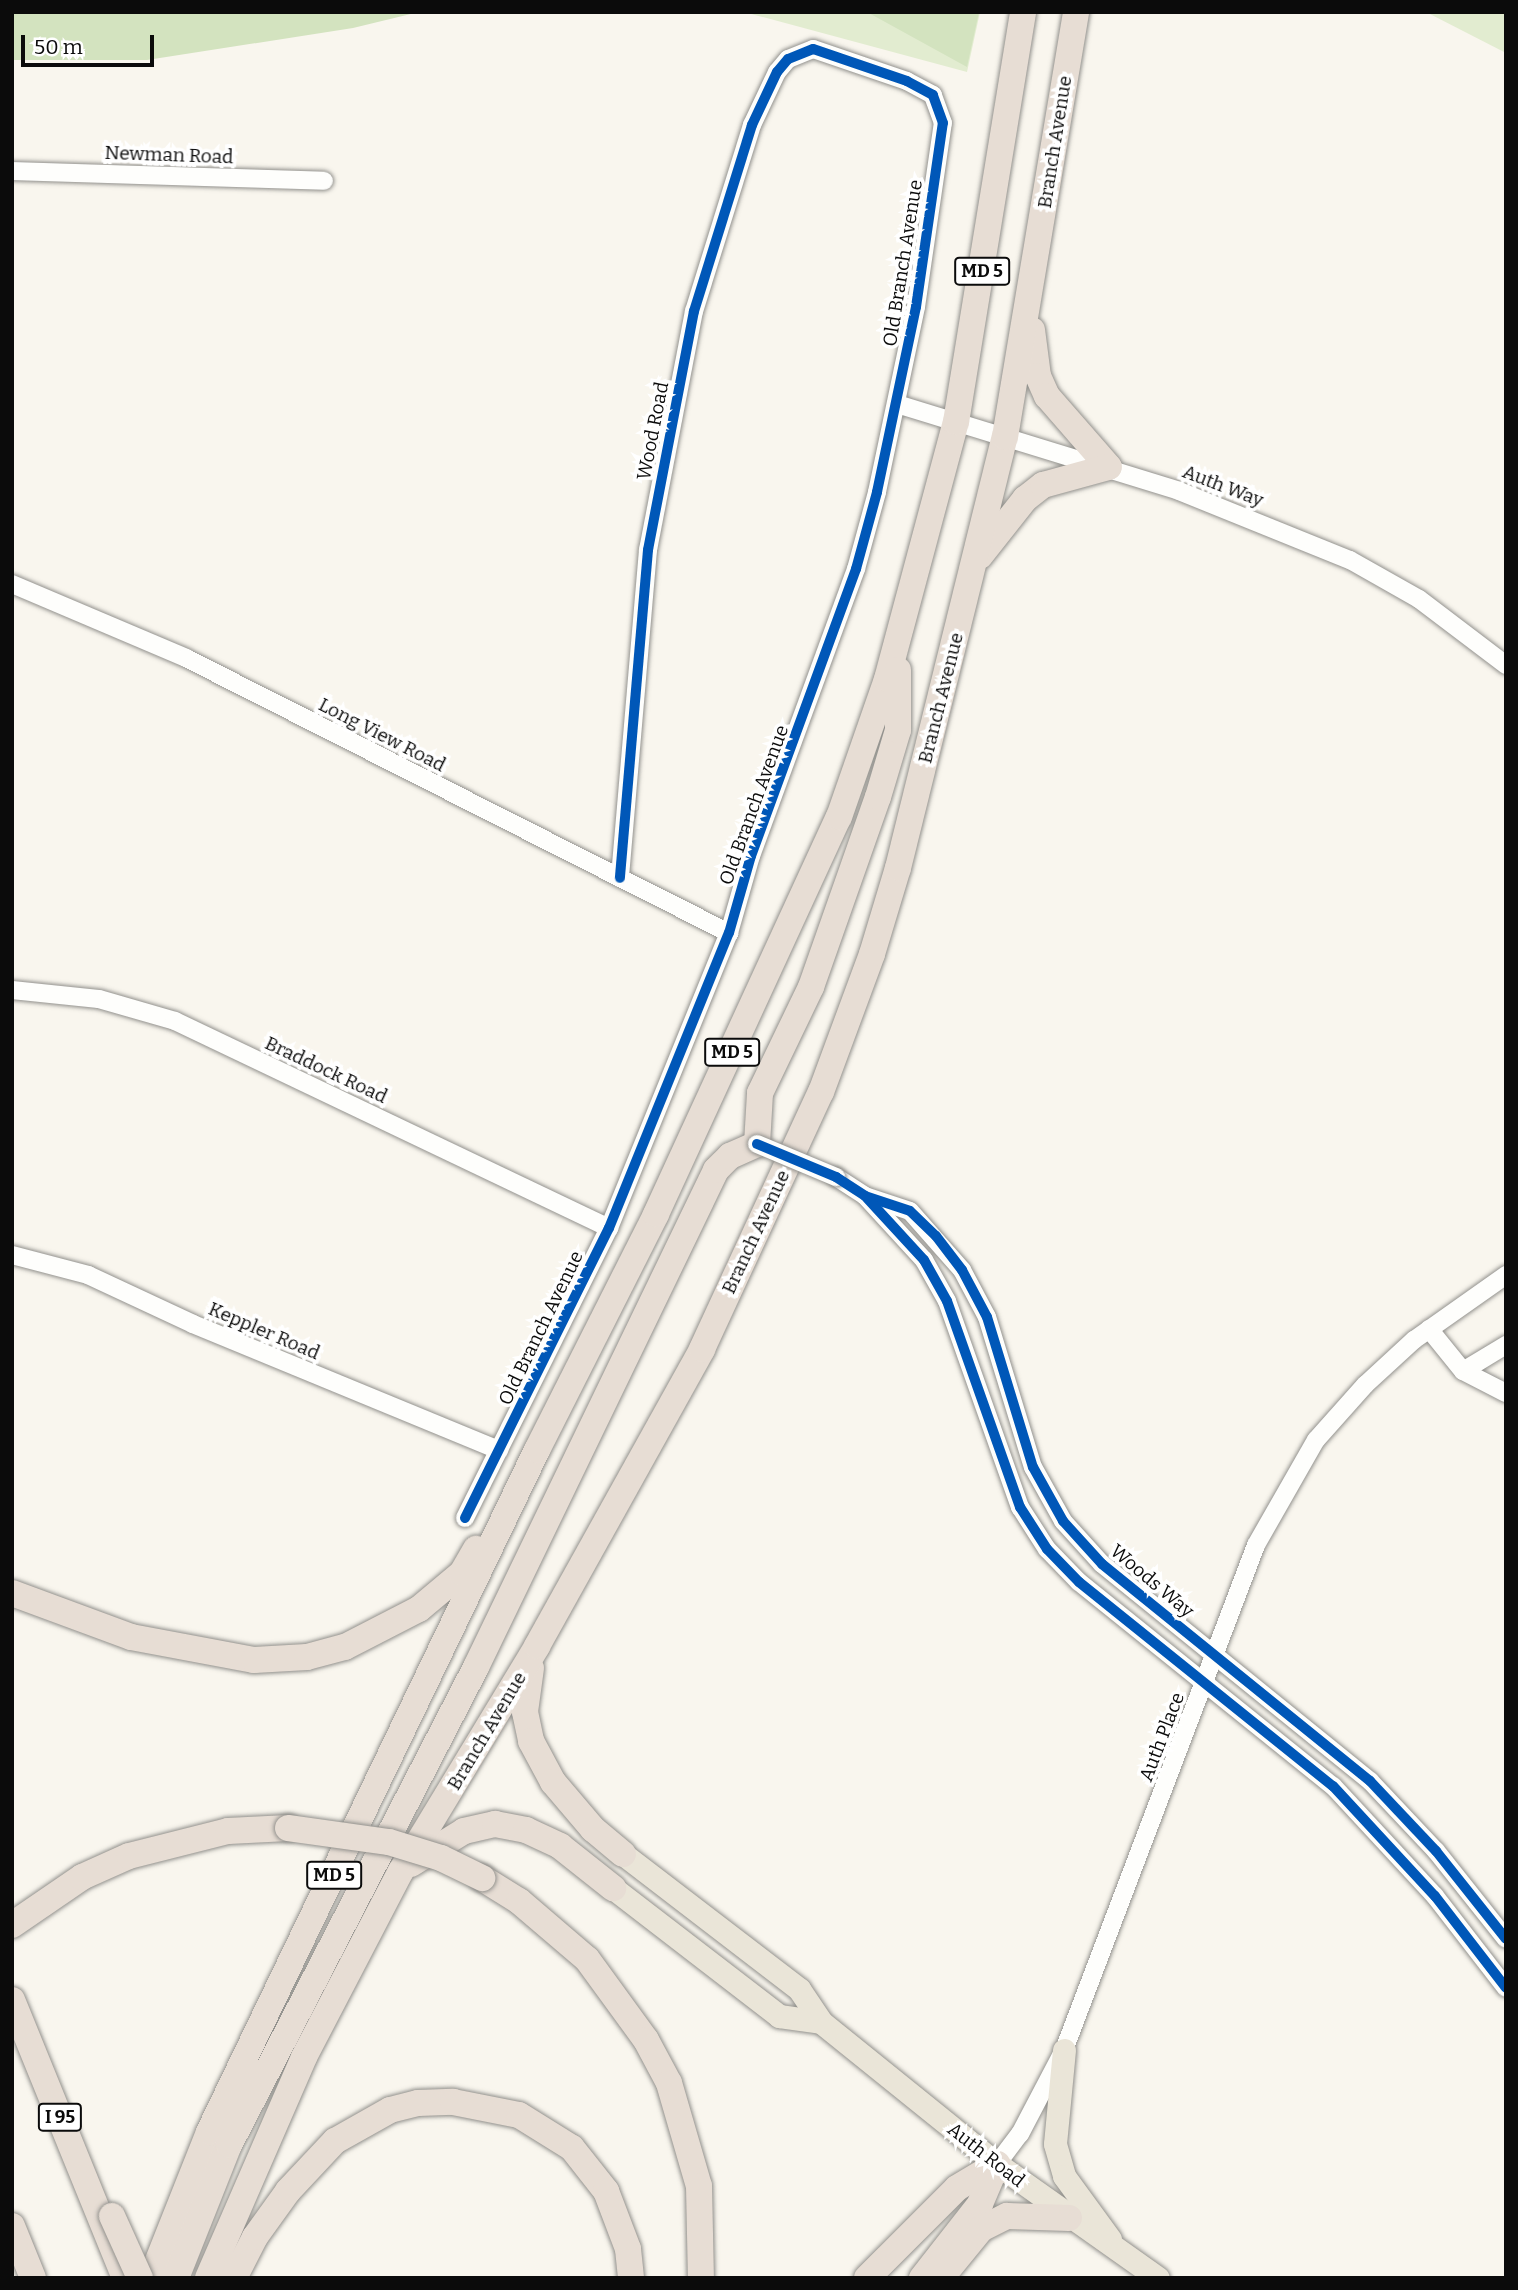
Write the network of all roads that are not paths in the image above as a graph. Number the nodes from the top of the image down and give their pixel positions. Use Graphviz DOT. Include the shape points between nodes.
graph roads {
  1 [pos="1023,12"];
  2 [pos="1076,12"];
  3 [pos="907,81"];
  4 [pos="12,171"];
  5 [pos="324,181"];
  6 [pos="1029,300"];
  7 [pos="897,404"];
  8 [pos="956,422"];
  9 [pos="1005,437"];
  10 [pos="1109,467"];
  11 [pos="975,563"];
  12 [pos="12,584"];
  13 [pos="897,643"];
  14 [pos="1506,665"];
  15 [pos="620,878"];
  16 [pos="729,933"];
  17 [pos="12,990"];
  18 [pos="756,1133"];
  19 [pos="865,1196"];
  20 [pos="609,1228"];
  21 [pos="12,1255"];
  22 [pos="1506,1275"];
  23 [pos="1429,1329"];
  24 [pos="1506,1345"];
  25 [pos="1463,1371"];
  26 [pos="1506,1393"];
  27 [pos="499,1450"];
  28 [pos="537,1450"];
  29 [pos="465,1518"];
  30 [pos="12,1593"];
  31 [pos="537,1646"];
  32 [pos="1216,1655"];
  33 [pos="1206,1681"];
  34 [pos="622,1854"];
  35 [pos="401,1871"];
  36 [pos="613,1888"];
  37 [pos="12,1925"];
  38 [pos="1506,1939"];
  39 [pos="1506,1988"];
  40 [pos="12,1992"];
  41 [pos="12,2000"];
  42 [pos="821,2022"];
  43 [pos="256,2035"];
  44 [pos="1064,2050"];
  45 [pos="997,2164"];
  46 [pos="1069,2218"];
  47 [pos="110,2225"];
  48 [pos="12,2226"];
  49 [pos="12,2244"];
  50 [pos="1118,2249"];
  51 [pos="31,2278"];
  52 [pos="125,2278"];
  53 [pos="134,2278"];
  54 [pos="140,2278"];
  55 [pos="151,2278"];
  56 [pos="176,2278"];
  57 [pos="208,2278"];
  58 [pos="234,2278"];
  59 [pos="631,2278"];
  60 [pos="701,2278"];
  61 [pos="867,2278"];
  62 [pos="922,2278"];
  63 [pos="941,2278"];
  64 [pos="1158,2278"];
  1 -- 8 [label="highway, MD 5"];
  2 -- 6 [label="highway, Branch Avenue / MD 5"];
  3 -- 7 [label="street, Old Branch Avenue" via="933,95 943,123"];
  3 -- 15 [label="street, Wood Road" via="813,49 788,59 777,72 751,125 694,311 648,550"];
  4 -- 5 [label="street, Newman Road"];
  6 -- 9 [label="highway, Branch Avenue / MD 5"];
  6 -- 10 [label="highway" via="1034,352 1047,396"];
  7 -- 8 [label="street, Auth Way"];
  7 -- 16 [label="street, Old Branch Avenue" via="856,569 751,856"];
  8 -- 9 [label="street, Auth Way"];
  8 -- 13 [label="highway, MD 5"];
  9 -- 10 [label="street, Auth Way"];
  9 -- 11 [label="highway, Branch Avenue / MD 5"];
  10 -- 11 [label="highway" via="1043,485 1026,499"];
  10 -- 14 [label="street, Auth Way" via="1350,560 1419,599"];
  11 -- 31 [label="highway, Branch Avenue / MD 5" via="898,867 872,954 821,1092 702,1349"];
  12 -- 15 [label="street, Long View Road" via="186,658"];
  13 -- 18 [label="highway" via="898,730 811,987 760,1093"];
  13 -- 28 [label="highway, MD 5" via="839,817 656,1214"];
  15 -- 16 [label="street, Long View Road"];
  16 -- 20 [label="street, Old Branch Avenue"];
  17 -- 20 [label="street, Braddock Road" via="99,999 175,1021"];
  18 -- 19 [label="street, Woods Way, bridge"];
  18 -- 56 [label="highway" via="716,1170 476,1667 229,2145"];
  19 -- 32 [label="street, Woods Way" via="910,1211 962,1270 987,1317 1032,1467 1063,1521 1102,1564"];
  19 -- 33 [label="street, Woods Way" via="924,1260 947,1301 1020,1507 1048,1549 1079,1582"];
  20 -- 27 [label="street, Old Branch Avenue"];
  21 -- 27 [label="street, Keppler Road" via="88,1275 193,1324"];
  22 -- 23 [label="street, Auth Place"];
  23 -- 25 [label="street"];
  23 -- 32 [label="street, Auth Place" via="1365,1385 1317,1440 1256,1545"];
  24 -- 25 [label="street"];
  25 -- 26 [label="street"];
  27 -- 29 [label="street, Old Branch Avenue"];
  28 -- 30 [label="highway" via="462,1573 419,1609 345,1647 307,1657 254,1660 131,1637"];
  28 -- 43 [label="highway, MD 5"];
  31 -- 34 [label="highway" via="525,1712 531,1741 553,1782 593,1829"];
  31 -- 35 [label="highway, Branch Avenue / MD 5"];
  32 -- 33 [label="street, Auth Place"];
  32 -- 38 [label="street, Woods Way" via="1370,1781 1436,1851"];
  33 -- 39 [label="street, Woods Way" via="1342,1795 1434,1896"];
  33 -- 44 [label="street, Auth Place"];
  34 -- 42 [label="main road, Auth Road" via="799,1989"];
  35 -- 36 [label="highway" via="435,1846 495,1824 526,1830 560,1846"];
  35 -- 57 [label="highway, Branch Avenue / MD 5" via="304,2057"];
  36 -- 42 [label="main road" via="779,2016"];
  37 -- 60 [label="highway, bridge" via="44,1900 129,1856 228,1831 288,1828 389,1842 441,1858 482,1878 519,1901 587,1959 646,2040 669,2083 699,2186"];
  40 -- 47 [label="highway"];
  41 -- 47 [label="highway, I 95"];
  42 -- 45 [label="main road, Auth Road"];
  43 -- 53 [label="highway" via="202,2129"];
  43 -- 55 [label="highway, MD 5" via="209,2132"];
  44 -- 45 [label="street, Auth Place" via="1020,2134"];
  44 -- 50 [label="main road" via="1055,2144 1061,2165"];
  45 -- 46 [label="main road, Auth Road"];
  45 -- 61 [label="highway" via="957,2188"];
  45 -- 62 [label="highway" via="980,2204"];
  46 -- 50 [label="main road, Auth Road"];
  46 -- 63 [label="highway" via="1007,2216 981,2229"];
  47 -- 52 [label="highway, I 95"];
  47 -- 54 [label="highway, bridge"];
  48 -- 51 [label="highway"];
  49 -- 51 [label="highway"];
  50 -- 64 [label="main road, Auth Road"];
  58 -- 59 [label="highway" via="255,2236 288,2191 335,2141 390,2110 453,2102 519,2115 572,2148 606,2191 625,2239"];
}
